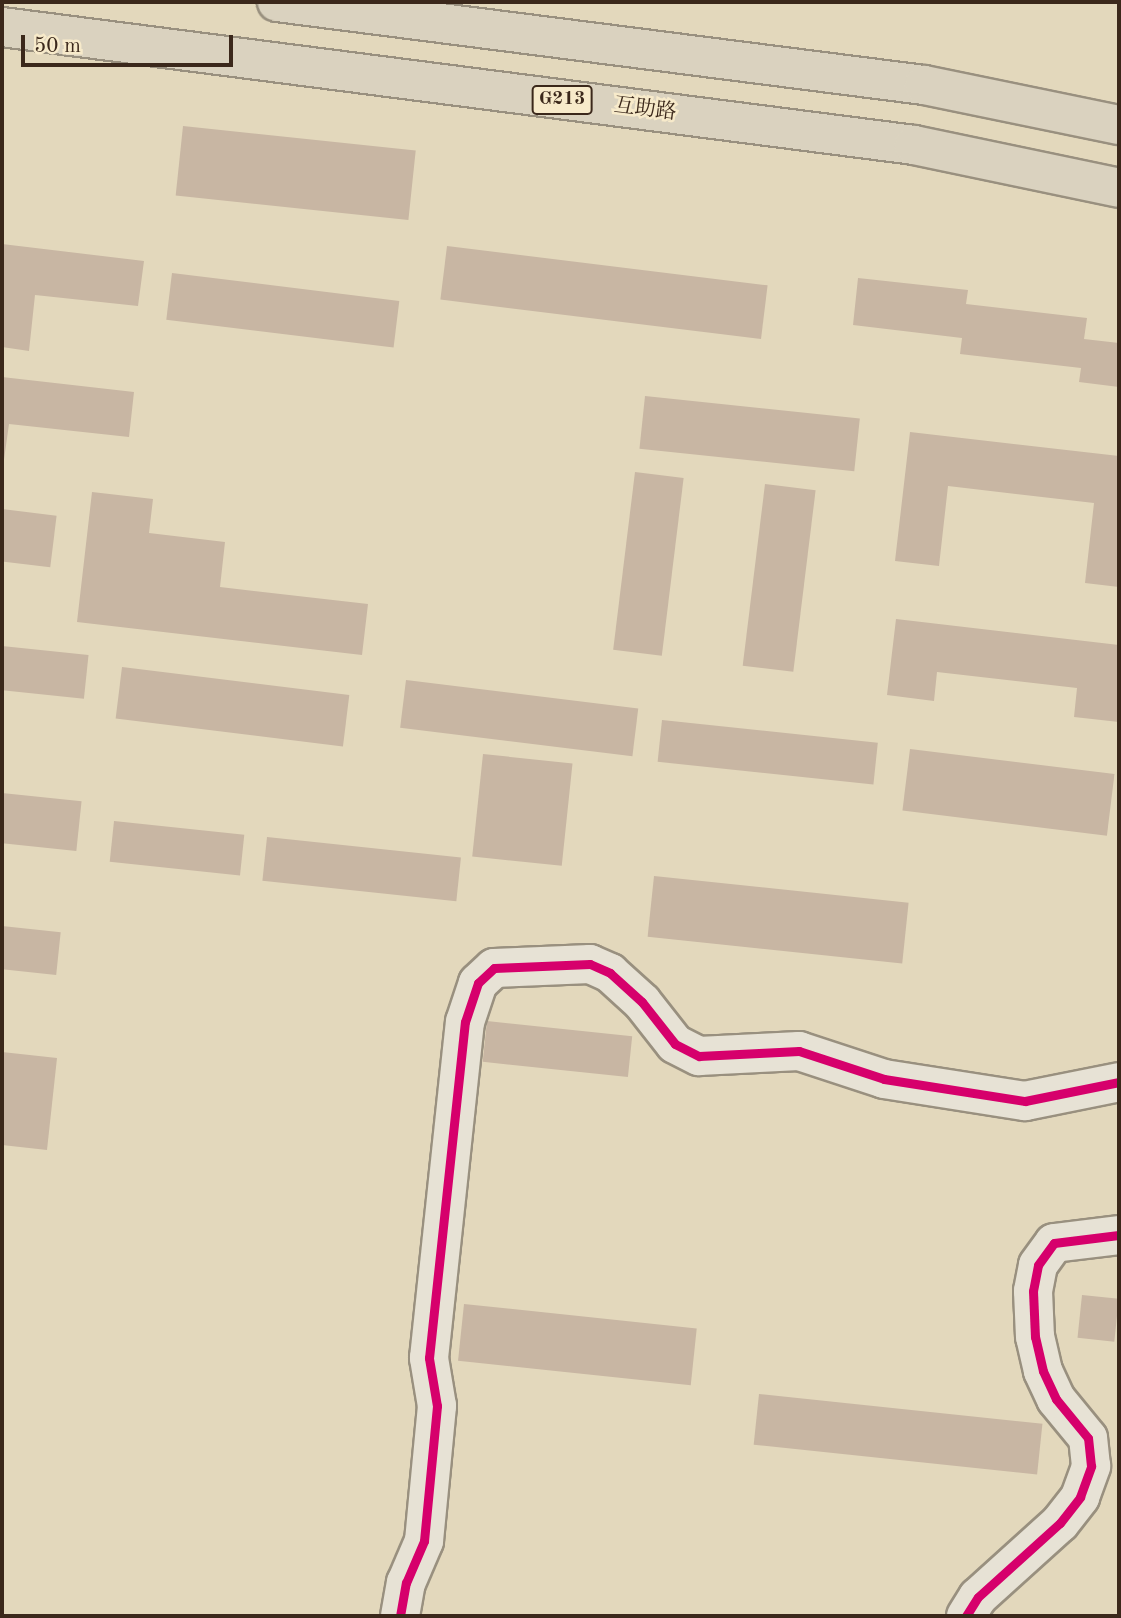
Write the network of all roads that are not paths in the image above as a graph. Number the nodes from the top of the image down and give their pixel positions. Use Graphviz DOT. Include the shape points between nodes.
graph roads {
  1 [pos="277,2"];
  2 [pos="2,27"];
  3 [pos="1119,125"];
  4 [pos="1119,188"];
  5 [pos="1119,1082"];
  6 [pos="1119,1235"];
  7 [pos="400,1616"];
  8 [pos="966,1616"];
  1 -- 3 [label="highway" via="924,85"];
  2 -- 4 [label="highway, 互助路 / G213" via="914,145"];
  5 -- 7 [label="street" via="1025,1101 884,1079 799,1051 699,1056 675,1044 642,1002 610,973 590,964 494,968 478,983 465,1022 429,1357 437,1406 424,1541 406,1583"];
  6 -- 8 [label="street" via="1054,1243 1038,1265 1033,1291 1035,1337 1043,1370 1056,1399 1088,1438 1091,1466 1080,1497 1060,1523 978,1597"];
}
